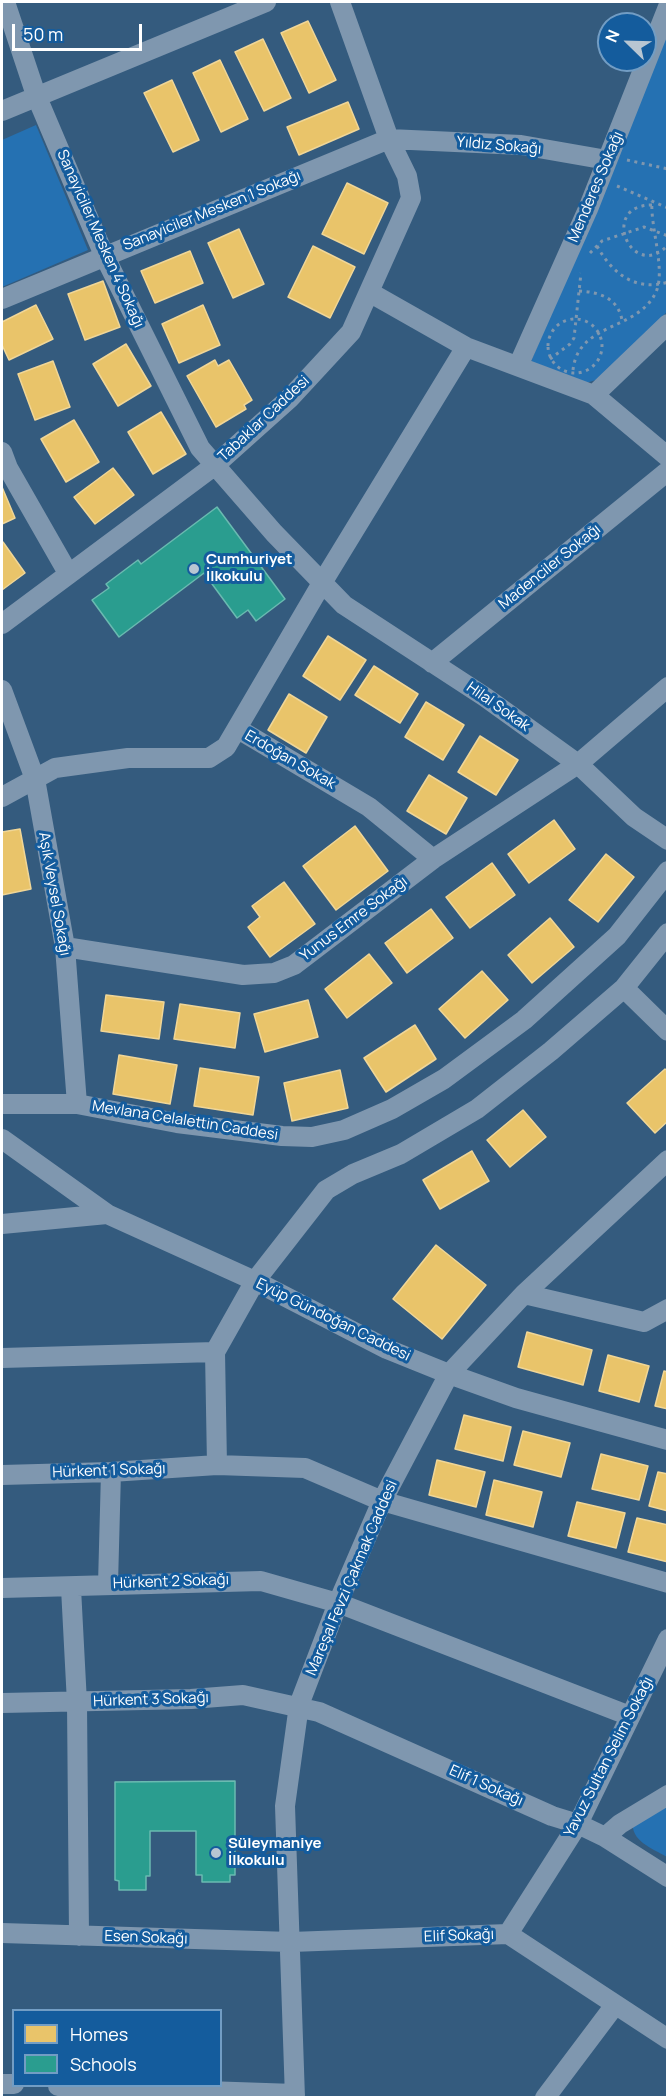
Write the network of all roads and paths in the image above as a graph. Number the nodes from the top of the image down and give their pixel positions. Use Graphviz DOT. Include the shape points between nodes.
graph roads {
  1 [pos="5,2"];
  2 [pos="266,2"];
  3 [pos="340,2"];
  4 [pos="668,7"];
  5 [pos="36,95"];
  6 [pos="2,111"];
  7 [pos="389,139"];
  8 [pos="604,169"];
  9 [pos="668,169"];
  10 [pos="652,203"];
  11 [pos="668,208"];
  12 [pos="581,224"];
  13 [pos="652,228"];
  14 [pos="623,233"];
  15 [pos="668,236"];
  16 [pos="597,245"];
  17 [pos="668,245"];
  18 [pos="657,253"];
  19 [pos="104,255"];
  20 [pos="586,258"];
  21 [pos="583,264"];
  22 [pos="668,282"];
  23 [pos="658,284"];
  24 [pos="579,291"];
  25 [pos="369,292"];
  26 [pos="2,299"];
  27 [pos="576,318"];
  28 [pos="622,320"];
  29 [pos="668,324"];
  30 [pos="599,334"];
  31 [pos="466,347"];
  32 [pos="551,358"];
  33 [pos="524,366"];
  34 [pos="573,379"];
  35 [pos="594,394"];
  36 [pos="668,458"];
  37 [pos="4,463"];
  38 [pos="214,466"];
  39 [pos="668,471"];
  40 [pos="68,573"];
  41 [pos="322,583"];
  42 [pos="2,624"];
  43 [pos="432,663"];
  44 [pos="668,687"];
  45 [pos="2,690"];
  46 [pos="238,729"];
  47 [pos="578,764"];
  48 [pos="35,779"];
  49 [pos="2,797"];
  50 [pos="668,840"];
  51 [pos="433,859"];
  52 [pos="668,871"];
  53 [pos="668,933"];
  54 [pos="65,947"];
  55 [pos="624,988"];
  56 [pos="668,1031"];
  57 [pos="2,1104"];
  58 [pos="77,1104"];
  59 [pos="2,1139"];
  60 [pos="668,1160"];
  61 [pos="107,1214"];
  62 [pos="2,1224"];
  63 [pos="255,1281"];
  64 [pos="524,1293"];
  65 [pos="668,1309"];
  66 [pos="215,1352"];
  67 [pos="2,1358"];
  68 [pos="449,1374"];
  69 [pos="668,1440"];
  70 [pos="217,1465"];
  71 [pos="111,1472"];
  72 [pos="2,1475"];
  73 [pos="382,1501"];
  74 [pos="668,1583"];
  75 [pos="108,1584"];
  76 [pos="2,1588"];
  77 [pos="71,1588"];
  78 [pos="338,1603"];
  79 [pos="668,1639"];
  80 [pos="2,1703"];
  81 [pos="77,1703"];
  82 [pos="298,1705"];
  83 [pos="630,1716"];
  84 [pos="668,1795"];
  85 [pos="578,1824"];
  86 [pos="604,1838"];
  87 [pos="668,1877"];
  88 [pos="2,1933"];
  89 [pos="508,1934"];
  90 [pos="79,1936"];
  91 [pos="291,1942"];
  92 [pos="615,2006"];
  93 [pos="668,2039"];
  94 [pos="101,2087"];
  95 [pos="295,2096"];
  96 [pos="545,2097"];
  1 -- 5 [label="street, Sanayiciler Mesken 4 Sokağı"];
  2 -- 5 [label="street"];
  3 -- 7 [label="street, Tabaklar Caddesi"];
  4 -- 8 [label="street, Menderes Sokağı"];
  5 -- 6 [label="street"];
  5 -- 19 [label="street, Sanayiciler Mesken 4 Sokağı"];
  7 -- 8 [label="street, Yıldız Sokağı" via="521,145"];
  7 -- 19 [label="street, Sanayiciler Mesken 1 Sokağı"];
  7 -- 25 [label="street, Tabaklar Caddesi" via="407,176 411,198"];
  8 -- 9 [label="path" via="622,158"];
  8 -- 10 [label="path"];
  8 -- 12 [label="street, Menderes Sokağı"];
  10 -- 11 [label="path"];
  10 -- 13 [label="path"];
  10 -- 14 [label="path" via="632,211"];
  12 -- 16 [label="path"];
  12 -- 33 [label="street, Menderes Sokağı"];
  13 -- 14 [label="path"];
  13 -- 15 [label="path"];
  13 -- 18 [label="path"];
  14 -- 16 [label="path"];
  14 -- 18 [label="path" via="635,251"];
  16 -- 20 [label="path"];
  16 -- 23 [label="path" via="618,274 633,282"];
  17 -- 18 [label="path"];
  18 -- 23 [label="path"];
  19 -- 26 [label="street, Sanayiciler Mesken 1 Sokağı"];
  19 -- 38 [label="street, Sanayiciler Mesken 4 Sokağı" via="200,448"];
  21 -- 24 [label="path"];
  22 -- 23 [label="path"];
  23 -- 28 [label="path" via="644,311"];
  24 -- 27 [label="path"];
  24 -- 28 [label="path" via="611,300"];
  25 -- 31 [label="street"];
  25 -- 38 [label="street, Tabaklar Caddesi" via="351,332 290,398"];
  27 -- 30 [label="path" via="590,323"];
  27 -- 32 [label="path" via="574,338"];
  27 -- 32 [label="path" via="554,328 548,343"];
  28 -- 30 [label="path"];
  29 -- 35 [label="street"];
  30 -- 34 [label="path" via="579,348"];
  30 -- 34 [label="path" via="602,350 595,364"];
  31 -- 33 [label="street"];
  31 -- 41 [label="street"];
  32 -- 33 [label="path"];
  32 -- 34 [label="path"];
  33 -- 34 [label="street"];
  34 -- 35 [label="street"];
  35 -- 36 [label="street"];
  37 -- 40 [label="street"];
  38 -- 40 [label="street, Tabaklar Caddesi"];
  38 -- 41 [label="street, Hilal Sokak"];
  39 -- 43 [label="street, Madenciler Sokağı"];
  40 -- 42 [label="street, Tabaklar Caddesi"];
  41 -- 43 [label="street, Hilal Sokak" via="344,605"];
  41 -- 46 [label="street"];
  43 -- 47 [label="street, Hilal Sokak"];
  44 -- 47 [label="street, Yunus Emre Sokağı"];
  45 -- 48 [label="street, Aşık Veysel Sokağı"];
  46 -- 48 [label="street, Erdoğan Sokak" via="226,747 209,758 128,758 75,764 55,768"];
  46 -- 51 [label="street, Erdoğan Sokak" via="369,807"];
  47 -- 50 [label="street, Hilal Sokak" via="633,817"];
  47 -- 51 [label="street, Yunus Emre Sokağı"];
  48 -- 49 [label="street, Erdoğan Sokak"];
  48 -- 54 [label="street, Aşık Veysel Sokağı"];
  51 -- 54 [label="street, Yunus Emre Sokağı" via="294,965 274,973 243,975"];
  52 -- 58 [label="street, Mevlana Celalettin Caddesi" via="617,936 524,1020 444,1079 392,1109 344,1130 312,1137 282,1136 177,1123"];
  53 -- 55 [label="street"];
  54 -- 58 [label="street, Aşık Veysel Sokağı"];
  55 -- 56 [label="street"];
  55 -- 63 [label="street" via="477,1109 401,1154 326,1190"];
  57 -- 58 [label="street, Mevlana Celalettin Caddesi"];
  59 -- 61 [label="street"];
  60 -- 64 [label="street, Mareşal Fevzi Çakmak Caddesi"];
  61 -- 62 [label="street, Eyüp Gündoğan Caddesi"];
  61 -- 63 [label="street, Eyüp Gündoğan Caddesi"];
  63 -- 66 [label="street"];
  63 -- 68 [label="street, Eyüp Gündoğan Caddesi" via="387,1348"];
  64 -- 65 [label="street" via="644,1322"];
  64 -- 68 [label="street, Mareşal Fevzi Çakmak Caddesi"];
  66 -- 67 [label="street"];
  66 -- 70 [label="street"];
  68 -- 69 [label="street, Eyüp Gündoğan Caddesi" via="516,1398"];
  68 -- 73 [label="street, Mareşal Fevzi Çakmak Caddesi"];
  70 -- 71 [label="street, Hürkent 1 Sokağı"];
  70 -- 73 [label="street, Hürkent 1 Sokağı" via="305,1468"];
  71 -- 72 [label="street, Hürkent 1 Sokağı"];
  71 -- 75 [label="street"];
  73 -- 74 [label="street, Hürkent 1 Sokağı"];
  73 -- 78 [label="street, Mareşal Fevzi Çakmak Caddesi"];
  75 -- 77 [label="street, Hürkent 2 Sokağı"];
  75 -- 78 [label="street, Hürkent 2 Sokağı" via="261,1581"];
  76 -- 77 [label="street, Hürkent 2 Sokağı"];
  77 -- 81 [label="street"];
  78 -- 82 [label="street, Mareşal Fevzi Çakmak Caddesi"];
  78 -- 83 [label="street, Hürkent 2 Sokağı"];
  79 -- 83 [label="street, Yavuz Sultan Selim Sokağı"];
  80 -- 81 [label="street, Hürkent 3 Sokağı"];
  81 -- 82 [label="street, Hürkent 3 Sokağı" via="243,1695"];
  81 -- 90 [label="street"];
  82 -- 85 [label="street, Elif 1 Sokağı"];
  82 -- 91 [label="street, Mareşal Fevzi Çakmak Caddesi" via="285,1806"];
  83 -- 85 [label="street, Yavuz Sultan Selim Sokağı"];
  84 -- 86 [label="street"];
  85 -- 86 [label="street, Elif 1 Sokağı"];
  85 -- 89 [label="street, Yavuz Sultan Selim Sokağı"];
  86 -- 87 [label="street, Elif 1 Sokağı"];
  88 -- 90 [label="street, Esen Sokağı"];
  89 -- 91 [label="street, Elif Sokağı"];
  89 -- 92 [label="street, Elif Sokağı"];
  90 -- 91 [label="street, Esen Sokağı"];
  91 -- 95 [label="street, Mareşal Fevzi Çakmak Caddesi"];
  92 -- 93 [label="street, Elif Sokağı"];
  92 -- 96 [label="street"];
  94 -- 95 [label="street"];
}
